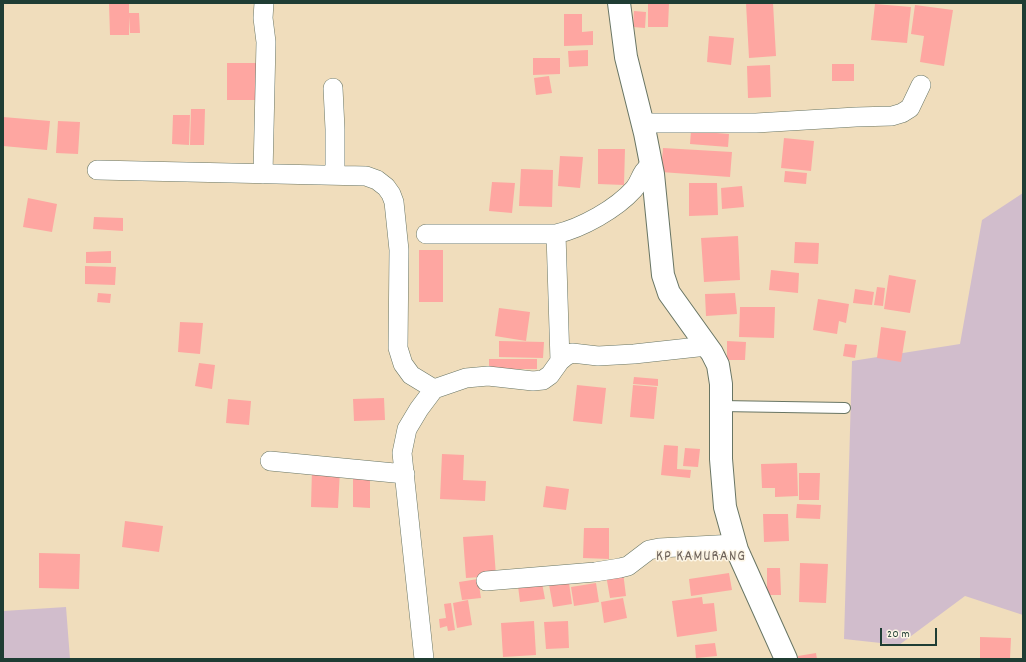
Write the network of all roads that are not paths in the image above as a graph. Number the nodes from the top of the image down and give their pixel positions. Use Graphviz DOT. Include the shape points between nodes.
graph roads {
  1 [pos="264,3"];
  2 [pos="619,3"];
  3 [pos="921,85"];
  4 [pos="333,88"];
  5 [pos="642,123"];
  6 [pos="652,164"];
  7 [pos="97,170"];
  8 [pos="263,174"];
  9 [pos="335,175"];
  10 [pos="426,234"];
  11 [pos="556,234"];
  12 [pos="706,346"];
  13 [pos="560,361"];
  14 [pos="434,390"];
  15 [pos="721,406"];
  16 [pos="845,408"];
  17 [pos="270,461"];
  18 [pos="405,474"];
  19 [pos="736,544"];
  20 [pos="486,581"];
  21 [pos="424,659"];
  22 [pos="786,659"];
  1 -- 8 [label="street" via="266,42"];
  2 -- 5 [label="street" via="626,57"];
  3 -- 5 [label="street" via="910,108 892,116 756,123"];
  4 -- 9 [label="street"];
  5 -- 6 [label="street"];
  6 -- 11 [label="street" via="646,168 628,196 579,227"];
  6 -- 12 [label="street" via="663,275 669,293"];
  7 -- 8 [label="street"];
  8 -- 9 [label="street"];
  9 -- 14 [label="street" via="372,178 382,183 392,194 399,250 398,348 403,364 411,375"];
  10 -- 11 [label="street"];
  11 -- 13 [label="street"];
  12 -- 13 [label="street" via="634,354 572,354"];
  12 -- 15 [label="street" via="718,365"];
  13 -- 14 [label="street" via="550,376 543,380 488,376 466,378"];
  14 -- 18 [label="street" via="407,429 402,453"];
  15 -- 16 [label="lane"];
  15 -- 19 [label="street" via="721,459 725,507"];
  17 -- 18 [label="street"];
  18 -- 21 [label="street"];
  19 -- 20 [label="street" via="659,548 649,550 628,566 620,568"];
  19 -- 22 [label="street"];
}
